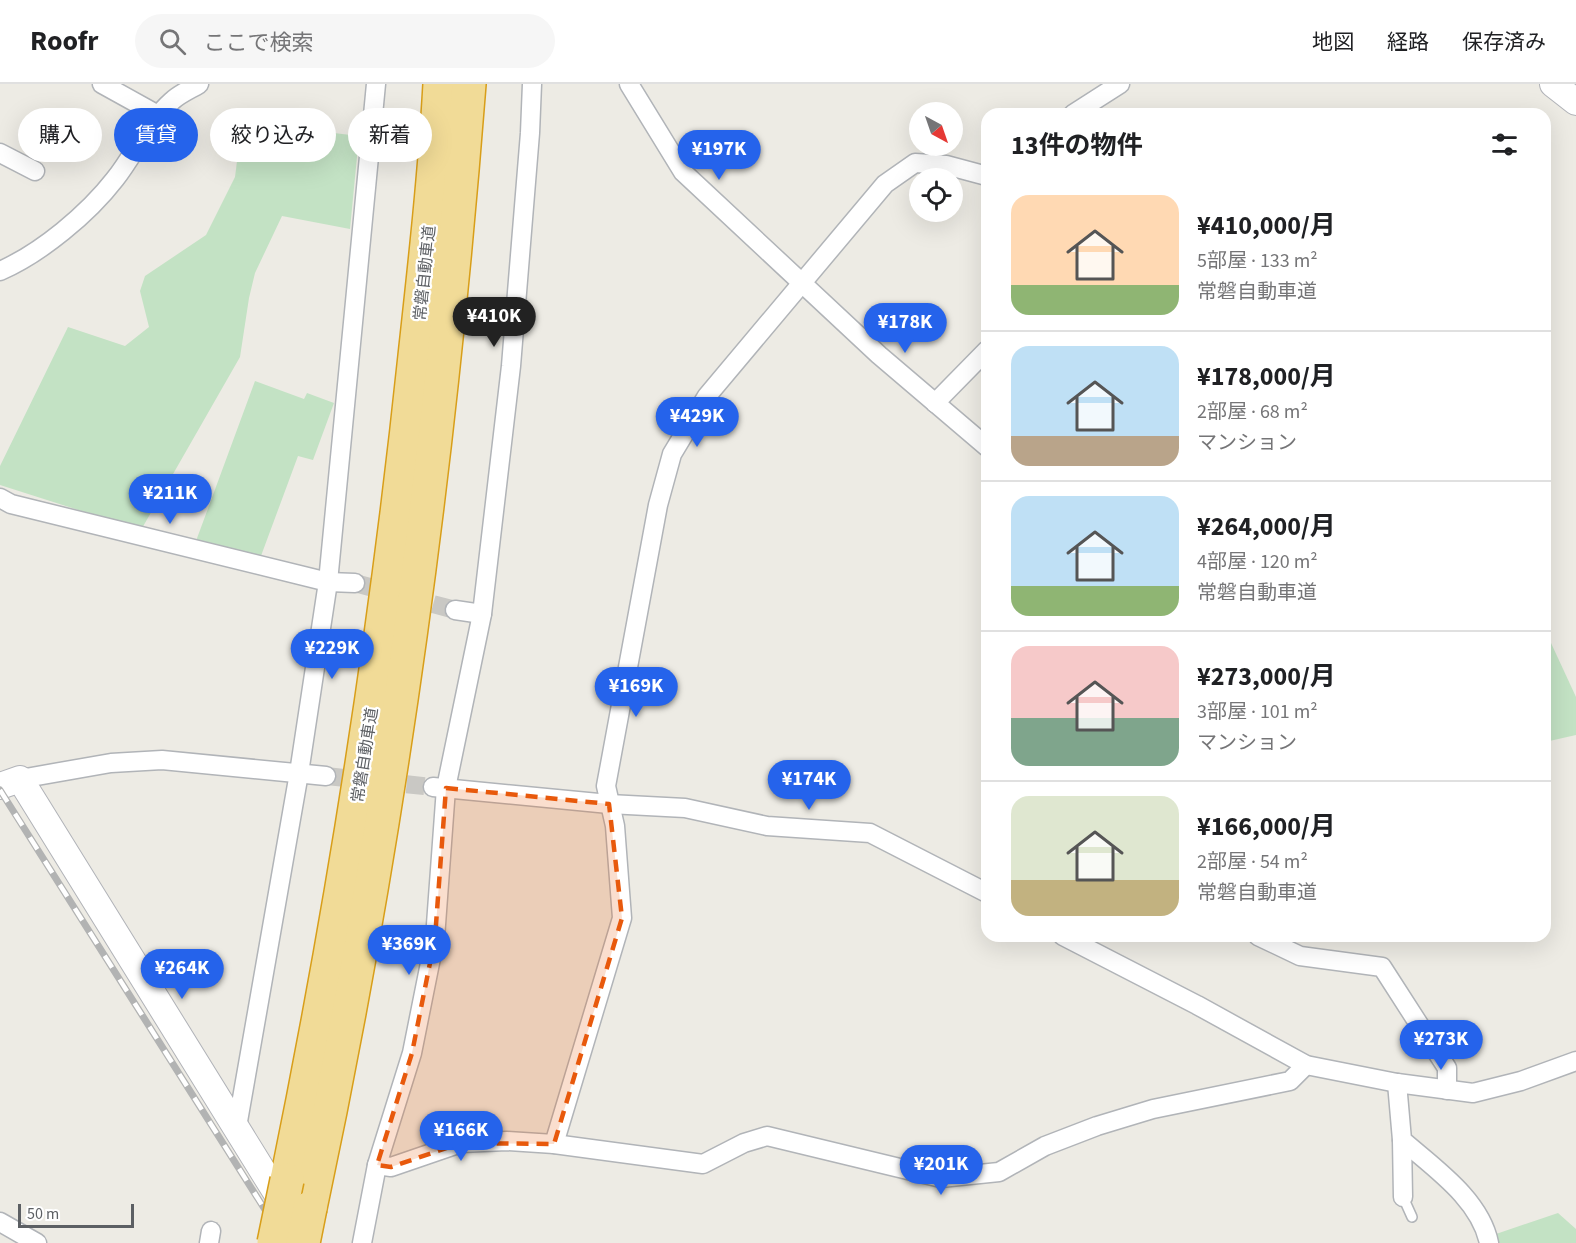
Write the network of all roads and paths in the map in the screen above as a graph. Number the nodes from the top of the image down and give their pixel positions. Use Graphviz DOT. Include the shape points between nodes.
graph roads {
  1 [pos="102,84"];
  2 [pos="200,84"];
  3 [pos="376,84"];
  4 [pos="440,84"];
  5 [pos="469,84"];
  6 [pos="532,84"];
  7 [pos="630,84"];
  8 [pos="1120,84"];
  9 [pos="1553,84"];
  10 [pos="1576,102"];
  11 [pos="145,108"];
  12 [pos="165,108"];
  13 [pos="1082,108"];
  14 [pos="0,153"];
  15 [pos="127,162"];
  16 [pos="35,171"];
  17 [pos="981,174"];
  18 [pos="0,271"];
  19 [pos="803,284"];
  20 [pos="981,356"];
  21 [pos="935,403"];
  22 [pos="981,442"];
  23 [pos="0,498"];
  24 [pos="328,582"];
  25 [pos="355,583"];
  26 [pos="455,610"];
  27 [pos="482,614"];
  28 [pos="300,773"];
  29 [pos="326,776"];
  30 [pos="10,783"];
  31 [pos="440,788"];
  32 [pos="609,804"];
  33 [pos="981,890"];
  34 [pos="1077,942"];
  35 [pos="1271,942"];
  36 [pos="1576,1060"];
  37 [pos="1306,1065"];
  38 [pos="1397,1083"];
  39 [pos="1447,1090"];
  40 [pos="237,1128"];
  41 [pos="1402,1140"];
  42 [pos="554,1144"];
  43 [pos="377,1165"];
  44 [pos="1403,1197"];
  45 [pos="1412,1217"];
  46 [pos="0,1222"];
  47 [pos="37,1243"];
  48 [pos="274,1243"];
  49 [pos="303,1243"];
  50 [pos="308,1243"];
  51 [pos="362,1243"];
  52 [pos="1489,1243"];
  1 -- 11 [label="street"];
  2 -- 12 [label="street"];
  3 -- 24 [label="street"];
  4 -- 48 [label="highway, 常磐自動車道, bridge" via="430,216 390,582 331,955"];
  5 -- 49 [label="highway, 常磐自動車道, bridge" via="434,452 391,769 353,992"];
  6 -- 27 [label="street" via="511,366"];
  7 -- 19 [label="street" via="683,172"];
  8 -- 13 [label="street"];
  9 -- 10 [label="street"];
  14 -- 16 [label="street"];
  15 -- 18 [label="street" via="97,199 64,228 31,254"];
  17 -- 19 [label="street" via="946,165 915,163 885,184"];
  19 -- 21 [label="street"];
  19 -- 32 [label="street" via="708,396 672,454 633,632 606,786"];
  20 -- 21 [label="street"];
  21 -- 22 [label="street"];
  23 -- 24 [label="street" via="11,504"];
  24 -- 25 [label="street"];
  24 -- 28 [label="street"];
  26 -- 27 [label="street"];
  27 -- 31 [label="street"];
  28 -- 29 [label="street"];
  28 -- 30 [label="street" via="162,760 111,763"];
  28 -- 40 [label="street"];
  30 -- 40 [label="street"];
  31 -- 32 [label="street"];
  31 -- 43 [label="street" via="435,938 412,1053"];
  32 -- 33 [label="street" via="685,808 767,826 870,833"];
  32 -- 42 [label="street" via="615,826 622,918"];
  34 -- 37 [label="street"];
  35 -- 39 [label="street" via="1300,956 1382,967 1447,1068"];
  36 -- 39 [label="street" via="1521,1081 1473,1093"];
  37 -- 38 [label="street"];
  37 -- 42 [label="street" via="1290,1081 1153,1109 1097,1126 1045,1146 999,1172 941,1178 767,1136 703,1164"];
  38 -- 39 [label="street"];
  38 -- 41 [label="street"];
  40 -- 50 [label="street"];
  41 -- 44 [label="street"];
  41 -- 52 [label="street" via="1464,1197 1486,1230"];
  42 -- 43 [label="street" via="461,1143 391,1167"];
  43 -- 51 [label="street"];
  44 -- 45 [label="lane"];
  46 -- 47 [label="street"];
}
